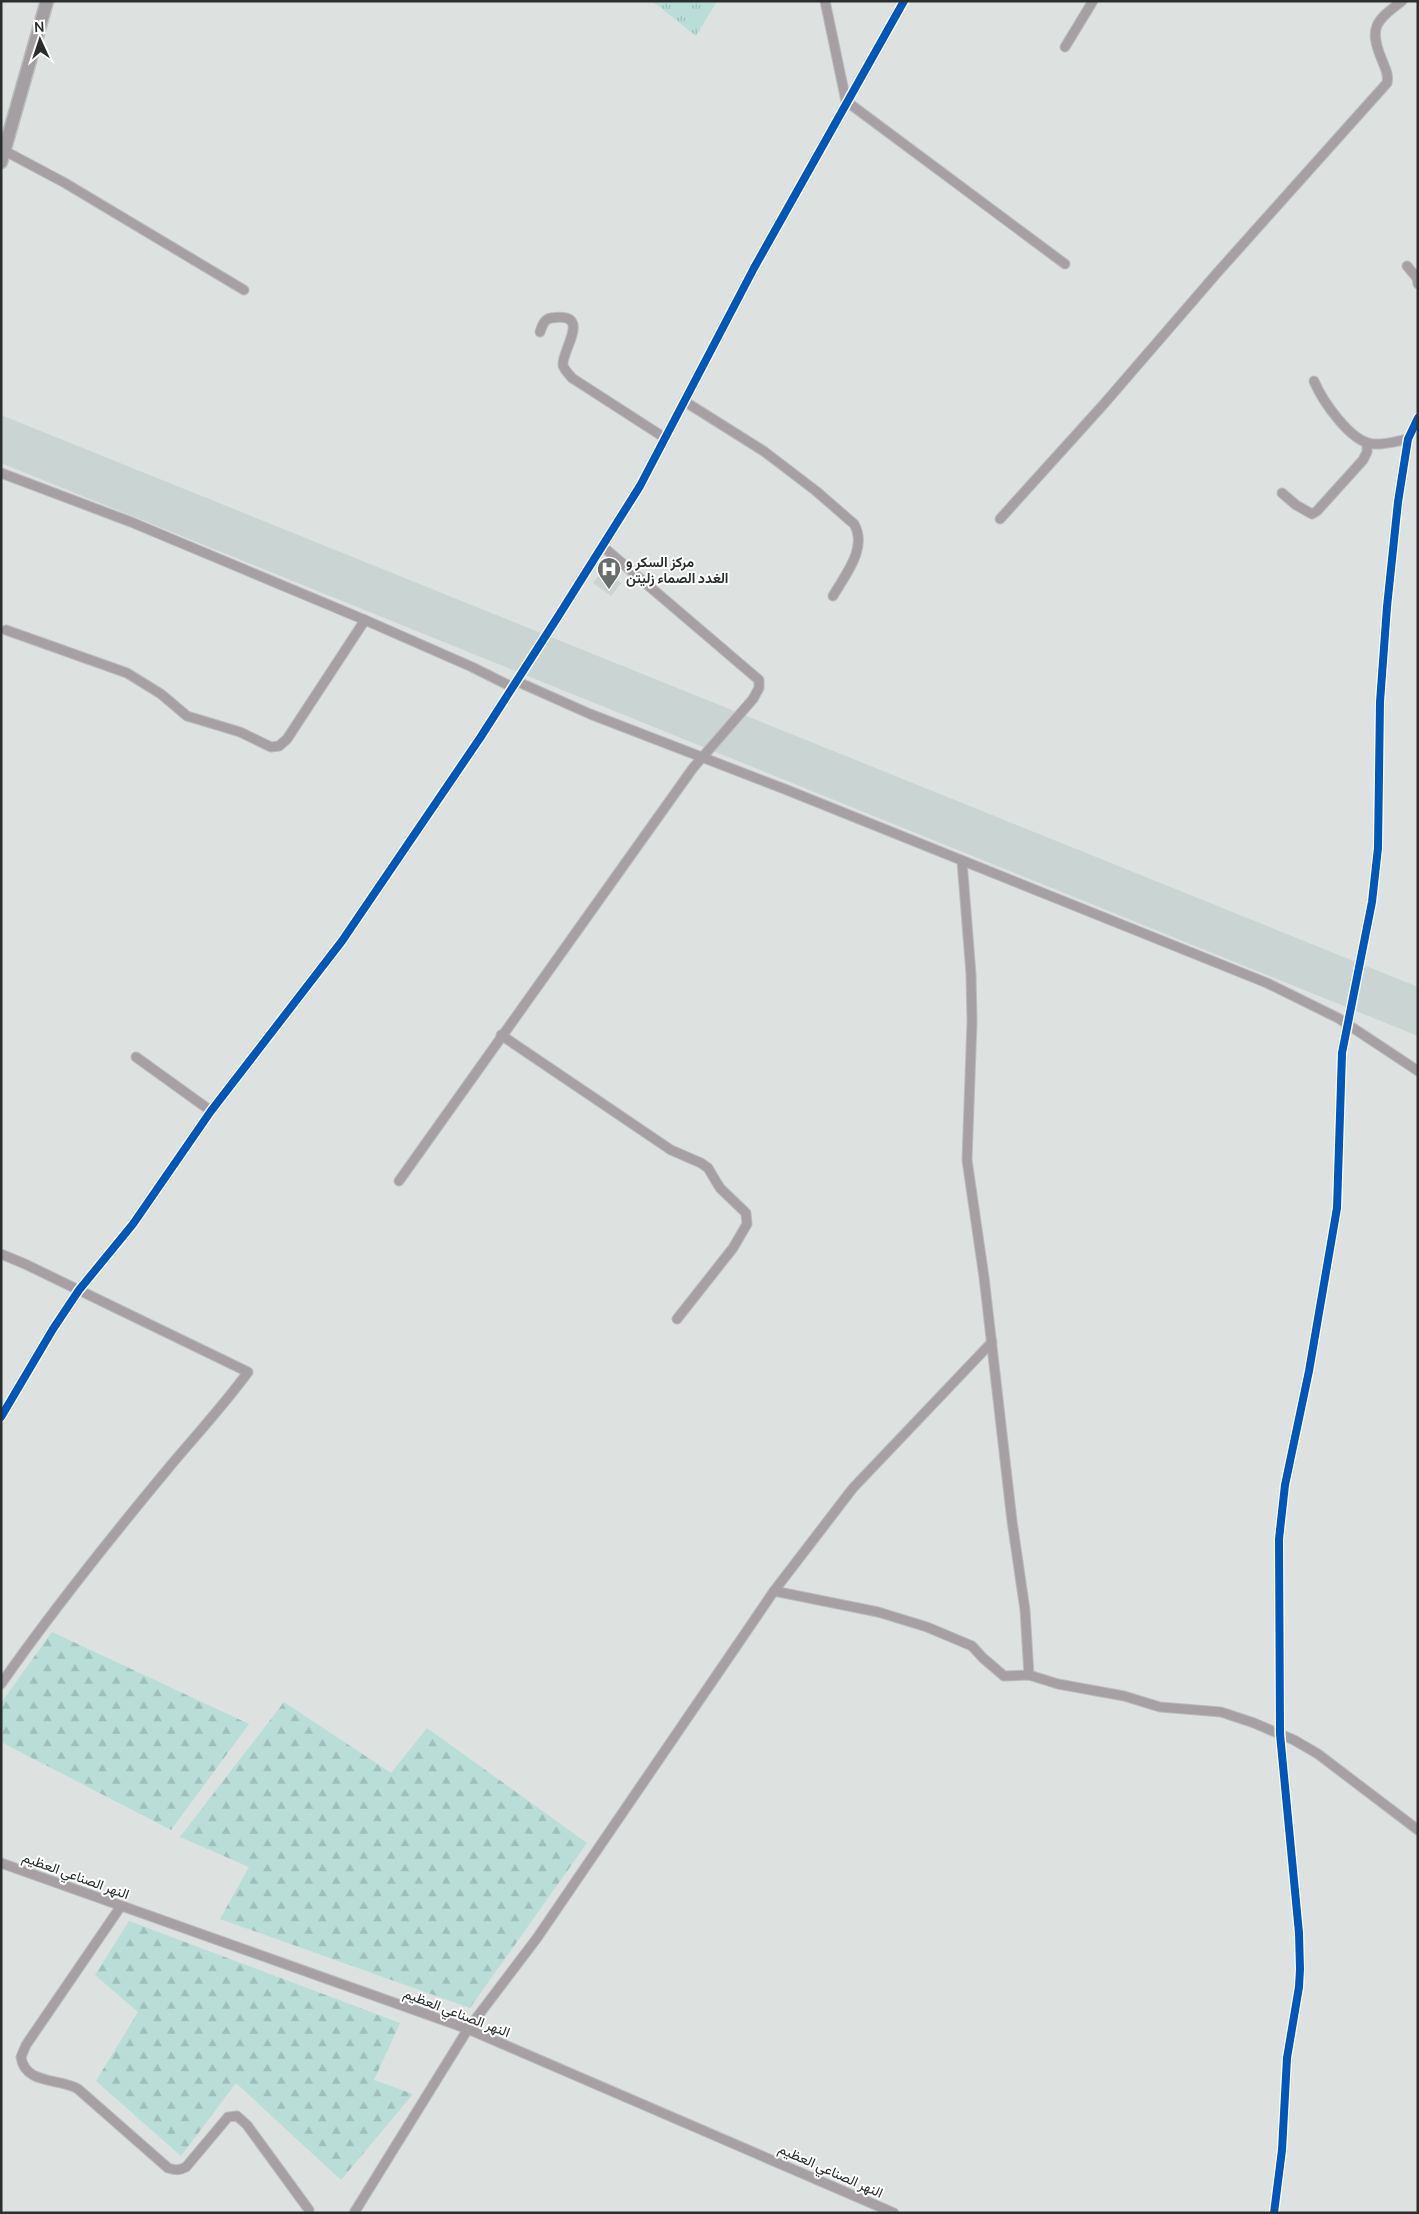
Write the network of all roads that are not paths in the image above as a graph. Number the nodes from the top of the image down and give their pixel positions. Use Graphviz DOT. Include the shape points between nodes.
graph roads {
  1 [pos="47,1"];
  2 [pos="826,1"];
  3 [pos="904,1"];
  4 [pos="1093,1"];
  5 [pos="1402,1"];
  6 [pos="1065,47"];
  7 [pos="846,101"];
  8 [pos="3,156"];
  9 [pos="1065,264"];
  10 [pos="1407,266"];
  11 [pos="1418,284"];
  12 [pos="244,290"];
  13 [pos="540,332"];
  14 [pos="1314,381"];
  15 [pos="684,401"];
  16 [pos="1418,418"];
  17 [pos="665,438"];
  18 [pos="1408,439"];
  19 [pos="1367,443"];
  20 [pos="1,473"];
  21 [pos="1282,493"];
  22 [pos="1000,519"];
  23 [pos="602,546"];
  24 [pos="833,596"];
  25 [pos="365,620"];
  26 [pos="6,630"];
  27 [pos="514,684"];
  28 [pos="702,758"];
  29 [pos="962,861"];
  30 [pos="1348,1024"];
  31 [pos="501,1035"];
  32 [pos="136,1057"];
  33 [pos="1418,1071"];
  34 [pos="211,1111"];
  35 [pos="399,1181"];
  36 [pos="1,1254"];
  37 [pos="79,1290"];
  38 [pos="677,1319"];
  39 [pos="992,1342"];
  40 [pos="1,1417"];
  41 [pos="774,1591"];
  42 [pos="1029,1675"];
  43 [pos="1,1684"];
  44 [pos="1280,1734"];
  45 [pos="1418,1830"];
  46 [pos="1,1863"];
  47 [pos="121,1906"];
  48 [pos="468,2029"];
  49 [pos="309,2210"];
  50 [pos="354,2213"];
  51 [pos="894,2213"];
  52 [pos="1274,2213"];
  1 -- 8 [label="street"];
  2 -- 7 [label="street"];
  3 -- 7 [label="street"];
  4 -- 6 [label="street"];
  5 -- 22 [label="street" via="1382,16 1376,28 1387,83"];
  7 -- 9 [label="street"];
  7 -- 15 [label="street"];
  8 -- 12 [label="street" via="65,183"];
  10 -- 11 [label="street"];
  13 -- 17 [label="street" via="545,320 550,318 566,319 572,323 572,339 563,363 566,371"];
  14 -- 19 [label="street" via="1320,395 1341,423"];
  15 -- 17 [label="street"];
  15 -- 24 [label="street" via="765,452 854,524 859,545"];
  16 -- 18 [label="street"];
  17 -- 23 [label="street" via="640,486"];
  18 -- 19 [label="street" via="1383,444"];
  18 -- 30 [label="street" via="1398,502 1381,672 1378,848 1371,912"];
  19 -- 21 [label="street" via="1363,460 1312,514"];
  20 -- 25 [label="street" via="131,522"];
  23 -- 27 [label="street"];
  23 -- 28 [label="street" via="759,680 753,699"];
  25 -- 26 [label="street" via="287,739 279,746 271,747 240,732 187,716 127,673"];
  25 -- 27 [label="street"];
  27 -- 28 [label="street"];
  27 -- 34 [label="street" via="342,941"];
  28 -- 29 [label="street"];
  28 -- 31 [label="street"];
  29 -- 30 [label="street" via="1267,983"];
  29 -- 39 [label="street" via="972,1012 967,1160"];
  30 -- 33 [label="street"];
  30 -- 44 [label="street" via="1342,1053 1335,1224 1282,1510 1279,1549"];
  31 -- 35 [label="street"];
  31 -- 38 [label="street" via="671,1150 708,1168 720,1188 746,1213 747,1224 733,1248"];
  32 -- 34 [label="street"];
  34 -- 37 [label="street" via="133,1224"];
  36 -- 37 [label="street"];
  37 -- 40 [label="street"];
  37 -- 43 [label="street" via="248,1372 77,1582"];
  39 -- 41 [label="street" via="853,1488"];
  39 -- 42 [label="street" via="1025,1610"];
  41 -- 42 [label="street" via="878,1612 927,1627 972,1646 1004,1676"];
  41 -- 48 [label="street" via="537,1938"];
  42 -- 44 [label="street" via="1160,1706 1221,1712"];
  44 -- 45 [label="street" via="1318,1754"];
  44 -- 52 [label="street" via="1300,1969 1287,2058 1282,2150"];
  46 -- 47 [label="street, النهر الصناعي العظيم"];
  47 -- 48 [label="street, النهر الصناعي العظيم"];
  47 -- 49 [label="street" via="26,2045 21,2057 25,2068 40,2079 66,2083 78,2089 174,2170 186,2167 228,2117 237,2116"];
  48 -- 50 [label="street"];
  48 -- 51 [label="street, النهر الصناعي العظيم"];
}
